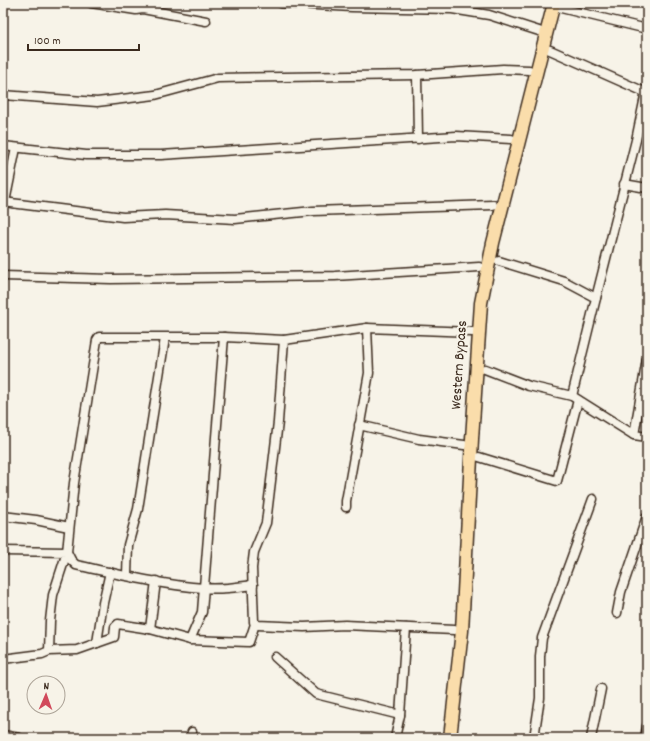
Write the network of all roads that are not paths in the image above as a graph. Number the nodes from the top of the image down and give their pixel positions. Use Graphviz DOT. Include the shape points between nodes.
graph roads {
  1 [pos="91,3"];
  2 [pos="281,3"];
  3 [pos="144,6"];
  4 [pos="557,6"];
  5 [pos="206,21"];
  6 [pos="647,29"];
  7 [pos="539,31"];
  8 [pos="550,50"];
  9 [pos="529,70"];
  10 [pos="417,75"];
  11 [pos="646,92"];
  12 [pos="3,95"];
  13 [pos="418,139"];
  14 [pos="511,140"];
  15 [pos="3,146"];
  16 [pos="16,148"];
  17 [pos="624,184"];
  18 [pos="647,188"];
  19 [pos="4,202"];
  20 [pos="492,205"];
  21 [pos="499,260"];
  22 [pos="479,267"];
  23 [pos="3,276"];
  24 [pos="596,298"];
  25 [pos="367,328"];
  26 [pos="472,332"];
  27 [pos="224,337"];
  28 [pos="165,338"];
  29 [pos="284,340"];
  30 [pos="647,359"];
  31 [pos="485,369"];
  32 [pos="575,398"];
  33 [pos="359,425"];
  34 [pos="634,435"];
  35 [pos="647,437"];
  36 [pos="464,445"];
  37 [pos="479,457"];
  38 [pos="593,498"];
  39 [pos="346,508"];
  40 [pos="3,516"];
  41 [pos="647,516"];
  42 [pos="69,527"];
  43 [pos="3,551"];
  44 [pos="67,552"];
  45 [pos="110,572"];
  46 [pos="127,576"];
  47 [pos="156,581"];
  48 [pos="253,585"];
  49 [pos="204,588"];
  50 [pos="617,613"];
  51 [pos="255,624"];
  52 [pos="406,628"];
  53 [pos="150,629"];
  54 [pos="454,630"];
  55 [pos="190,640"];
  56 [pos="97,643"];
  57 [pos="49,651"];
  58 [pos="275,657"];
  59 [pos="3,659"];
  60 [pos="601,689"];
  61 [pos="400,715"];
  62 [pos="647,726"];
  63 [pos="3,735"];
  64 [pos="19,738"];
  65 [pos="395,738"];
  66 [pos="450,738"];
  67 [pos="534,738"];
  68 [pos="591,738"];
  69 [pos="645,738"];
  1 -- 3 [label="street" via="136,10"];
  2 -- 7 [label="street" via="452,9 489,15"];
  3 -- 5 [label="street"];
  4 -- 6 [label="street"];
  4 -- 66 [label="main road, Western Bypass" via="493,243 481,303 462,631"];
  8 -- 11 [label="street"];
  9 -- 10 [label="street" via="504,69"];
  10 -- 12 [label="street" via="218,78 155,95 96,102"];
  10 -- 13 [label="street"];
  11 -- 17 [label="street"];
  13 -- 14 [label="street" via="456,136"];
  13 -- 16 [label="street" via="160,155 86,155"];
  15 -- 16 [label="street"];
  16 -- 19 [label="street"];
  17 -- 18 [label="street"];
  17 -- 24 [label="street"];
  19 -- 20 [label="street" via="123,217 165,215 236,219 313,211"];
  21 -- 24 [label="street" via="564,281"];
  22 -- 23 [label="street" via="335,276 111,279"];
  24 -- 32 [label="street"];
  25 -- 26 [label="street"];
  25 -- 29 [label="street"];
  25 -- 33 [label="street" via="369,374"];
  27 -- 28 [label="street"];
  27 -- 29 [label="street"];
  27 -- 49 [label="street"];
  28 -- 42 [label="street" via="102,336 97,340"];
  28 -- 46 [label="street" via="138,509 128,545"];
  29 -- 48 [label="street" via="278,422 266,524 254,552"];
  30 -- 34 [label="street"];
  31 -- 32 [label="street" via="529,386"];
  32 -- 34 [label="street"];
  32 -- 37 [label="street" via="557,480"];
  33 -- 36 [label="street" via="419,439"];
  33 -- 39 [label="street"];
  34 -- 35 [label="street"];
  38 -- 67 [label="street" via="542,638 540,698"];
  40 -- 42 [label="street"];
  41 -- 50 [label="street" via="621,592"];
  42 -- 44 [label="street"];
  43 -- 44 [label="street"];
  44 -- 45 [label="street" via="76,566"];
  44 -- 57 [label="street" via="53,595"];
  45 -- 46 [label="street"];
  45 -- 56 [label="street"];
  46 -- 47 [label="street"];
  47 -- 49 [label="street"];
  47 -- 53 [label="street"];
  48 -- 49 [label="street"];
  48 -- 51 [label="street"];
  49 -- 55 [label="street" via="202,612"];
  51 -- 52 [label="street" via="268,627 345,625"];
  51 -- 55 [label="street" via="249,642"];
  52 -- 54 [label="street"];
  52 -- 61 [label="street"];
  53 -- 55 [label="street"];
  53 -- 56 [label="street" via="118,624 114,637"];
  56 -- 57 [label="street" via="77,650"];
  57 -- 59 [label="street"];
  58 -- 61 [label="street" via="316,694"];
  60 -- 68 [label="street"];
  61 -- 65 [label="street"];
  62 -- 69 [label="street"];
  63 -- 64 [label="street"];
}
